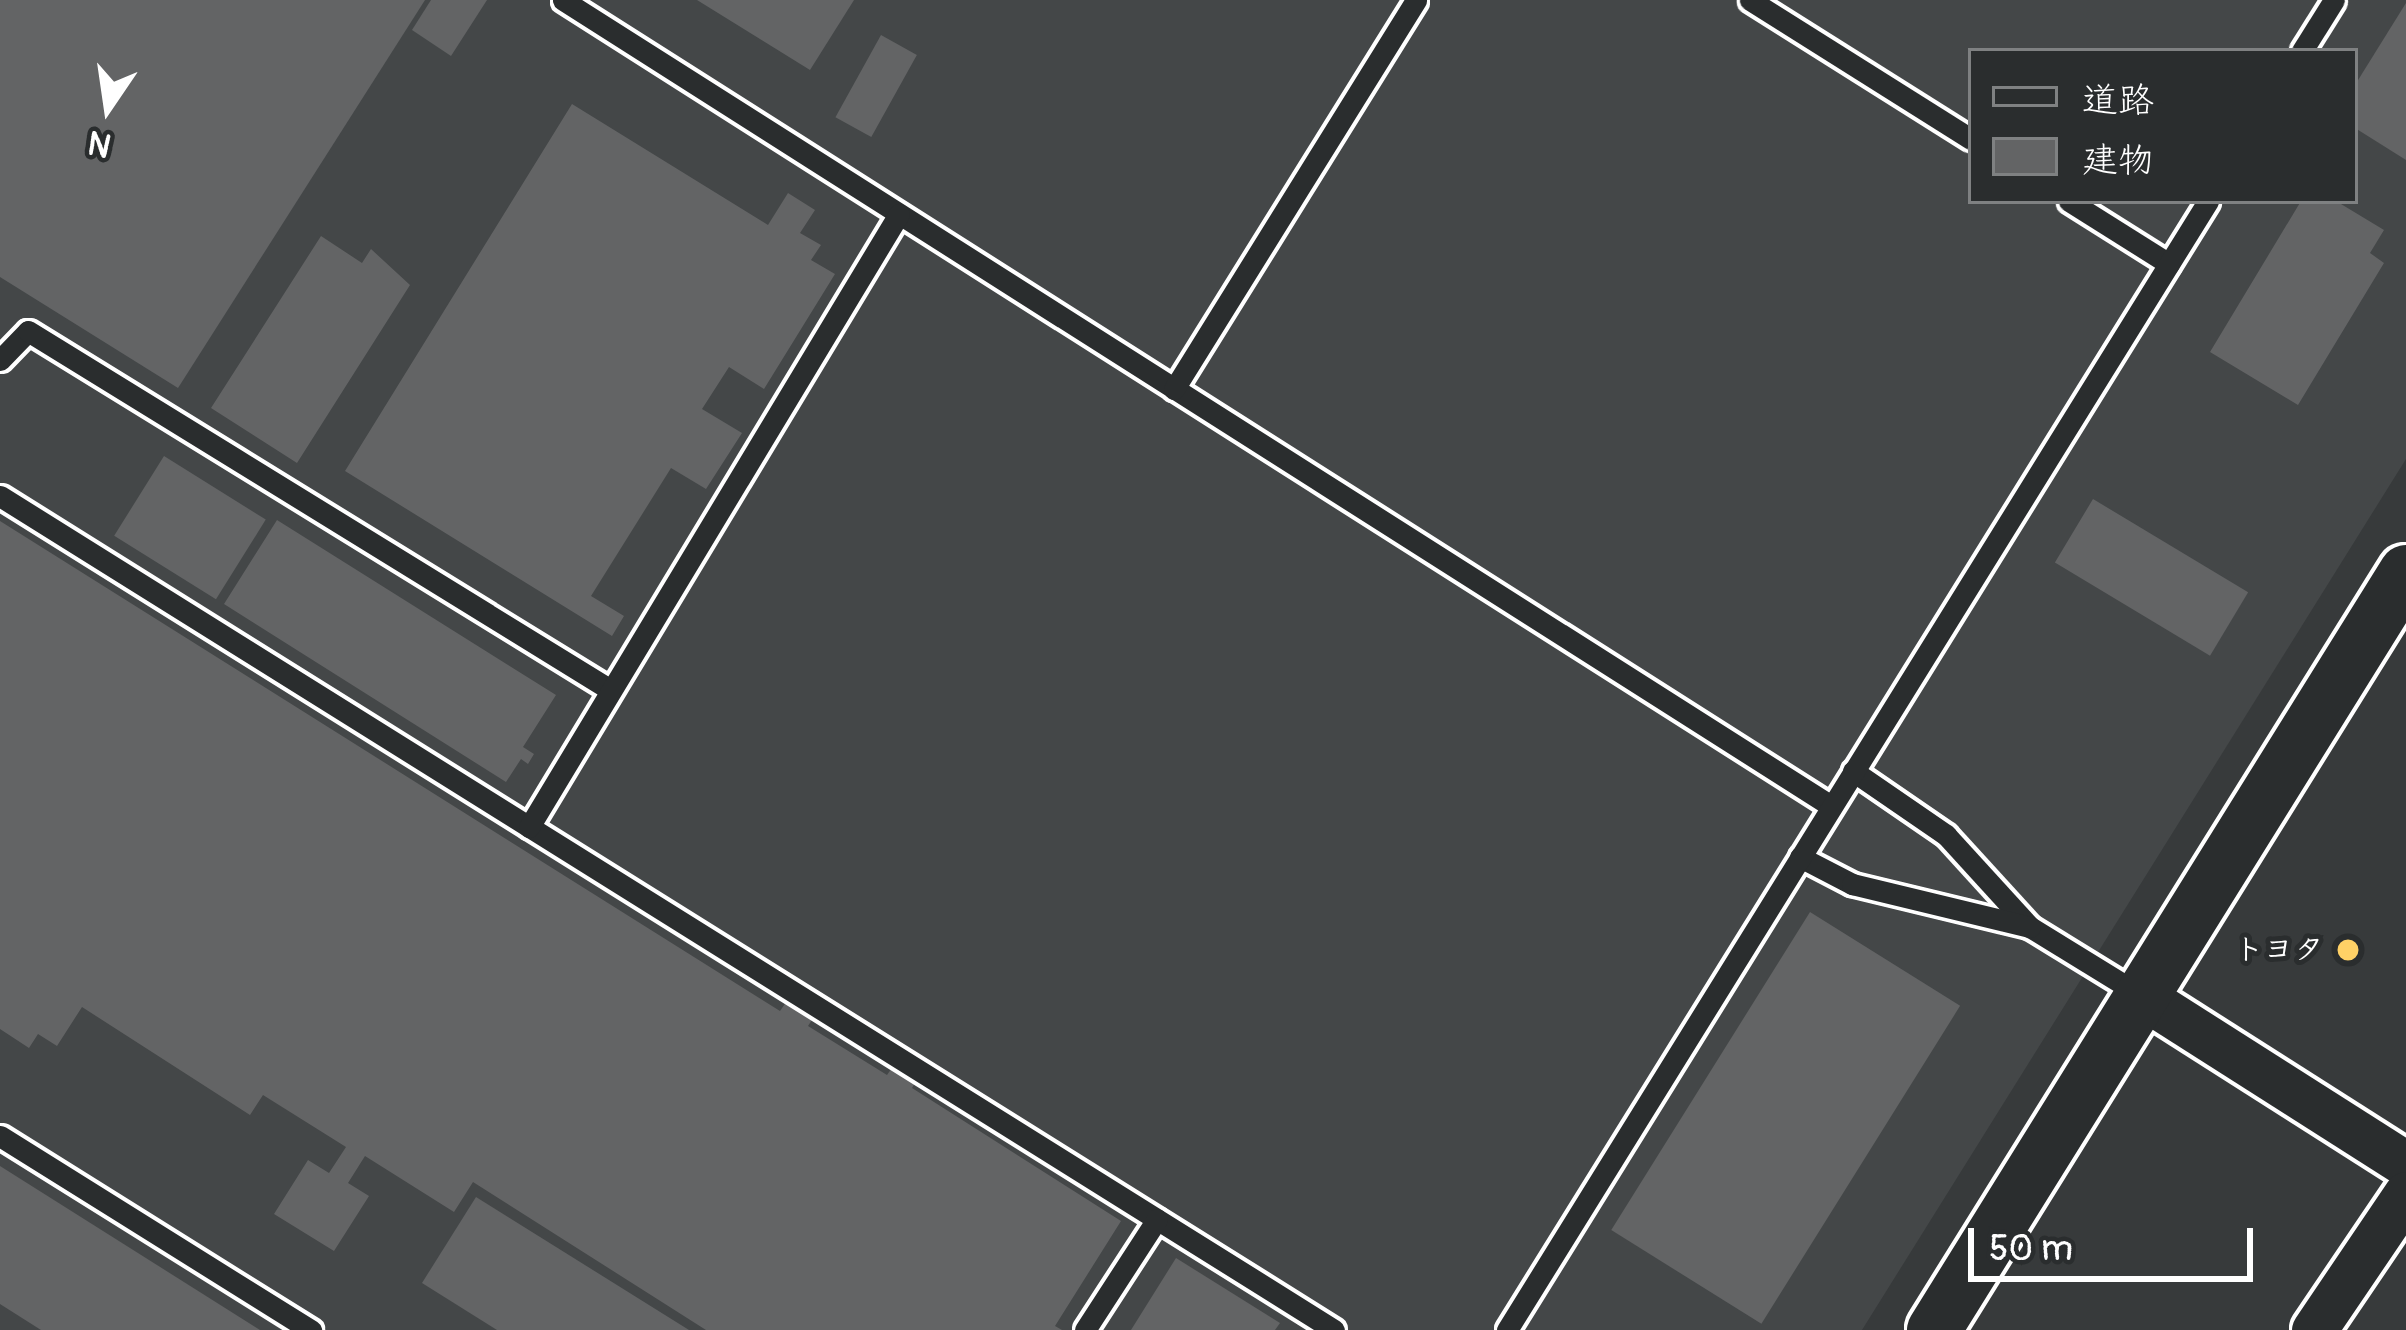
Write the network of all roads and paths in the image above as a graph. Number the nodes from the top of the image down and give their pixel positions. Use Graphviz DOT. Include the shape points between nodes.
graph roads {
  1 [pos="563,0"];
  2 [pos="1417,0"];
  3 [pos="1750,0"];
  4 [pos="2334,0"];
  5 [pos="2304,48"];
  6 [pos="1968,137"];
  7 [pos="2074,204"];
  8 [pos="2207,204"];
  9 [pos="899,214"];
  10 [pos="2169,264"];
  11 [pos="0,360"];
  12 [pos="1174,389"];
  13 [pos="0,496"];
  14 [pos="2406,572"];
  15 [pos="609,689"];
  16 [pos="1853,771"];
  17 [pos="1831,806"];
  18 [pos="529,827"];
  19 [pos="1800,857"];
  20 [pos="2030,927"];
  21 [pos="2142,996"];
  22 [pos="0,1136"];
  23 [pos="2406,1164"];
  24 [pos="2406,1194"];
  25 [pos="1156,1219"];
  26 [pos="311,1330"];
  27 [pos="1085,1330"];
  28 [pos="1334,1330"];
  29 [pos="1507,1330"];
  30 [pos="1934,1330"];
  31 [pos="2314,1330"];
  1 -- 9 [label="lane"];
  2 -- 12 [label="lane"];
  3 -- 6 [label="lane"];
  4 -- 5 [label="lane"];
  7 -- 10 [label="lane"];
  8 -- 10 [label="lane"];
  9 -- 12 [label="lane"];
  9 -- 15 [label="lane"];
  10 -- 16 [label="lane"];
  11 -- 15 [label="lane" via="28,331"];
  12 -- 17 [label="lane"];
  13 -- 18 [label="lane"];
  14 -- 21 [label="street"];
  15 -- 18 [label="lane"];
  16 -- 17 [label="lane"];
  16 -- 20 [label="lane" via="1946,835"];
  17 -- 19 [label="lane"];
  18 -- 25 [label="lane"];
  19 -- 20 [label="lane" via="1852,884"];
  19 -- 29 [label="lane"];
  20 -- 21 [label="lane"];
  21 -- 23 [label="street"];
  21 -- 30 [label="street"];
  22 -- 26 [label="lane"];
  24 -- 31 [label="street"];
  25 -- 27 [label="lane"];
  25 -- 28 [label="lane"];
}
